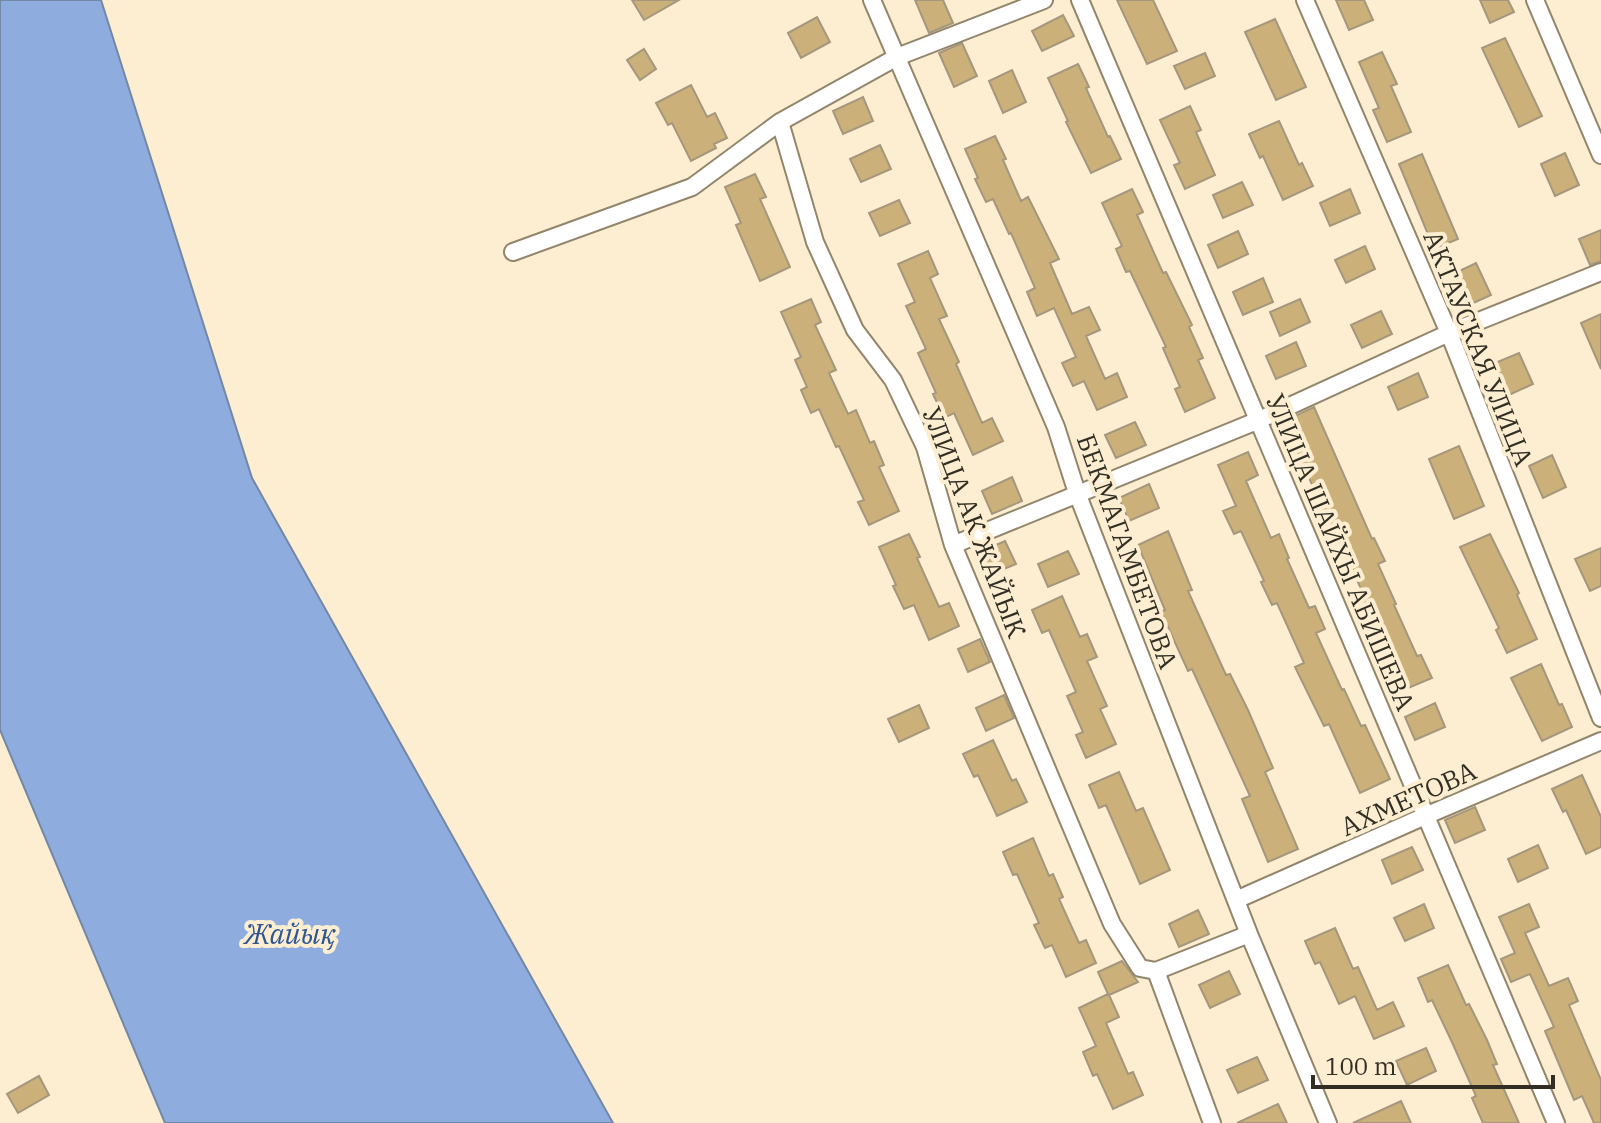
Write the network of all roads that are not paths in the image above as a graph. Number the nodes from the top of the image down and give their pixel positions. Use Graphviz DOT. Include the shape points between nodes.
graph roads {
  1 [pos="872,0"];
  2 [pos="1044,0"];
  3 [pos="1080,0"];
  4 [pos="1305,0"];
  5 [pos="1535,0"];
  6 [pos="897,57"];
  7 [pos="780,122"];
  8 [pos="1601,155"];
  9 [pos="513,252"];
  10 [pos="1601,272"];
  11 [pos="1449,333"];
  12 [pos="1259,420"];
  13 [pos="1077,493"];
  14 [pos="953,545"];
  15 [pos="1601,718"];
  16 [pos="1601,741"];
  17 [pos="1425,816"];
  18 [pos="1236,900"];
  19 [pos="1249,934"];
  20 [pos="1156,971"];
  21 [pos="1212,1123"];
  22 [pos="1328,1123"];
  23 [pos="1556,1123"];
  1 -- 6 [label="street, БЕКМАГАМБЕТОВА"];
  2 -- 6 [label="street"];
  3 -- 12 [label="street, УЛИЦА ШАЙХЫ АБИШЕВА"];
  4 -- 11 [label="street, АКТАУСКАЯ УЛИЦА"];
  5 -- 8 [label="street"];
  6 -- 7 [label="street"];
  6 -- 13 [label="street, БЕКМАГАМБЕТОВА" via="1056,427"];
  7 -- 9 [label="street" via="692,187"];
  7 -- 14 [label="street, УЛИЦА АК ЖАЙЫК" via="815,242 855,330 893,380 925,447"];
  10 -- 11 [label="street"];
  11 -- 12 [label="street"];
  11 -- 15 [label="street, АКТАУСКАЯ УЛИЦА"];
  12 -- 13 [label="street"];
  12 -- 17 [label="street, УЛИЦА ШАЙХЫ АБИШЕВА"];
  13 -- 14 [label="street"];
  13 -- 18 [label="street, БЕКМАГАМБЕТОВА"];
  14 -- 20 [label="street, УЛИЦА АК ЖАЙЫК" via="1112,924 1140,968"];
  16 -- 17 [label="street, АХМЕТОВА"];
  17 -- 18 [label="street, АХМЕТОВА"];
  17 -- 23 [label="street, УЛИЦА ШАЙХЫ АБИШЕВА"];
  18 -- 19 [label="street, БЕКМАГАМБЕТОВА"];
  19 -- 20 [label="street"];
  19 -- 22 [label="street, БЕКМАГАМБЕТОВА"];
  20 -- 21 [label="street"];
}
